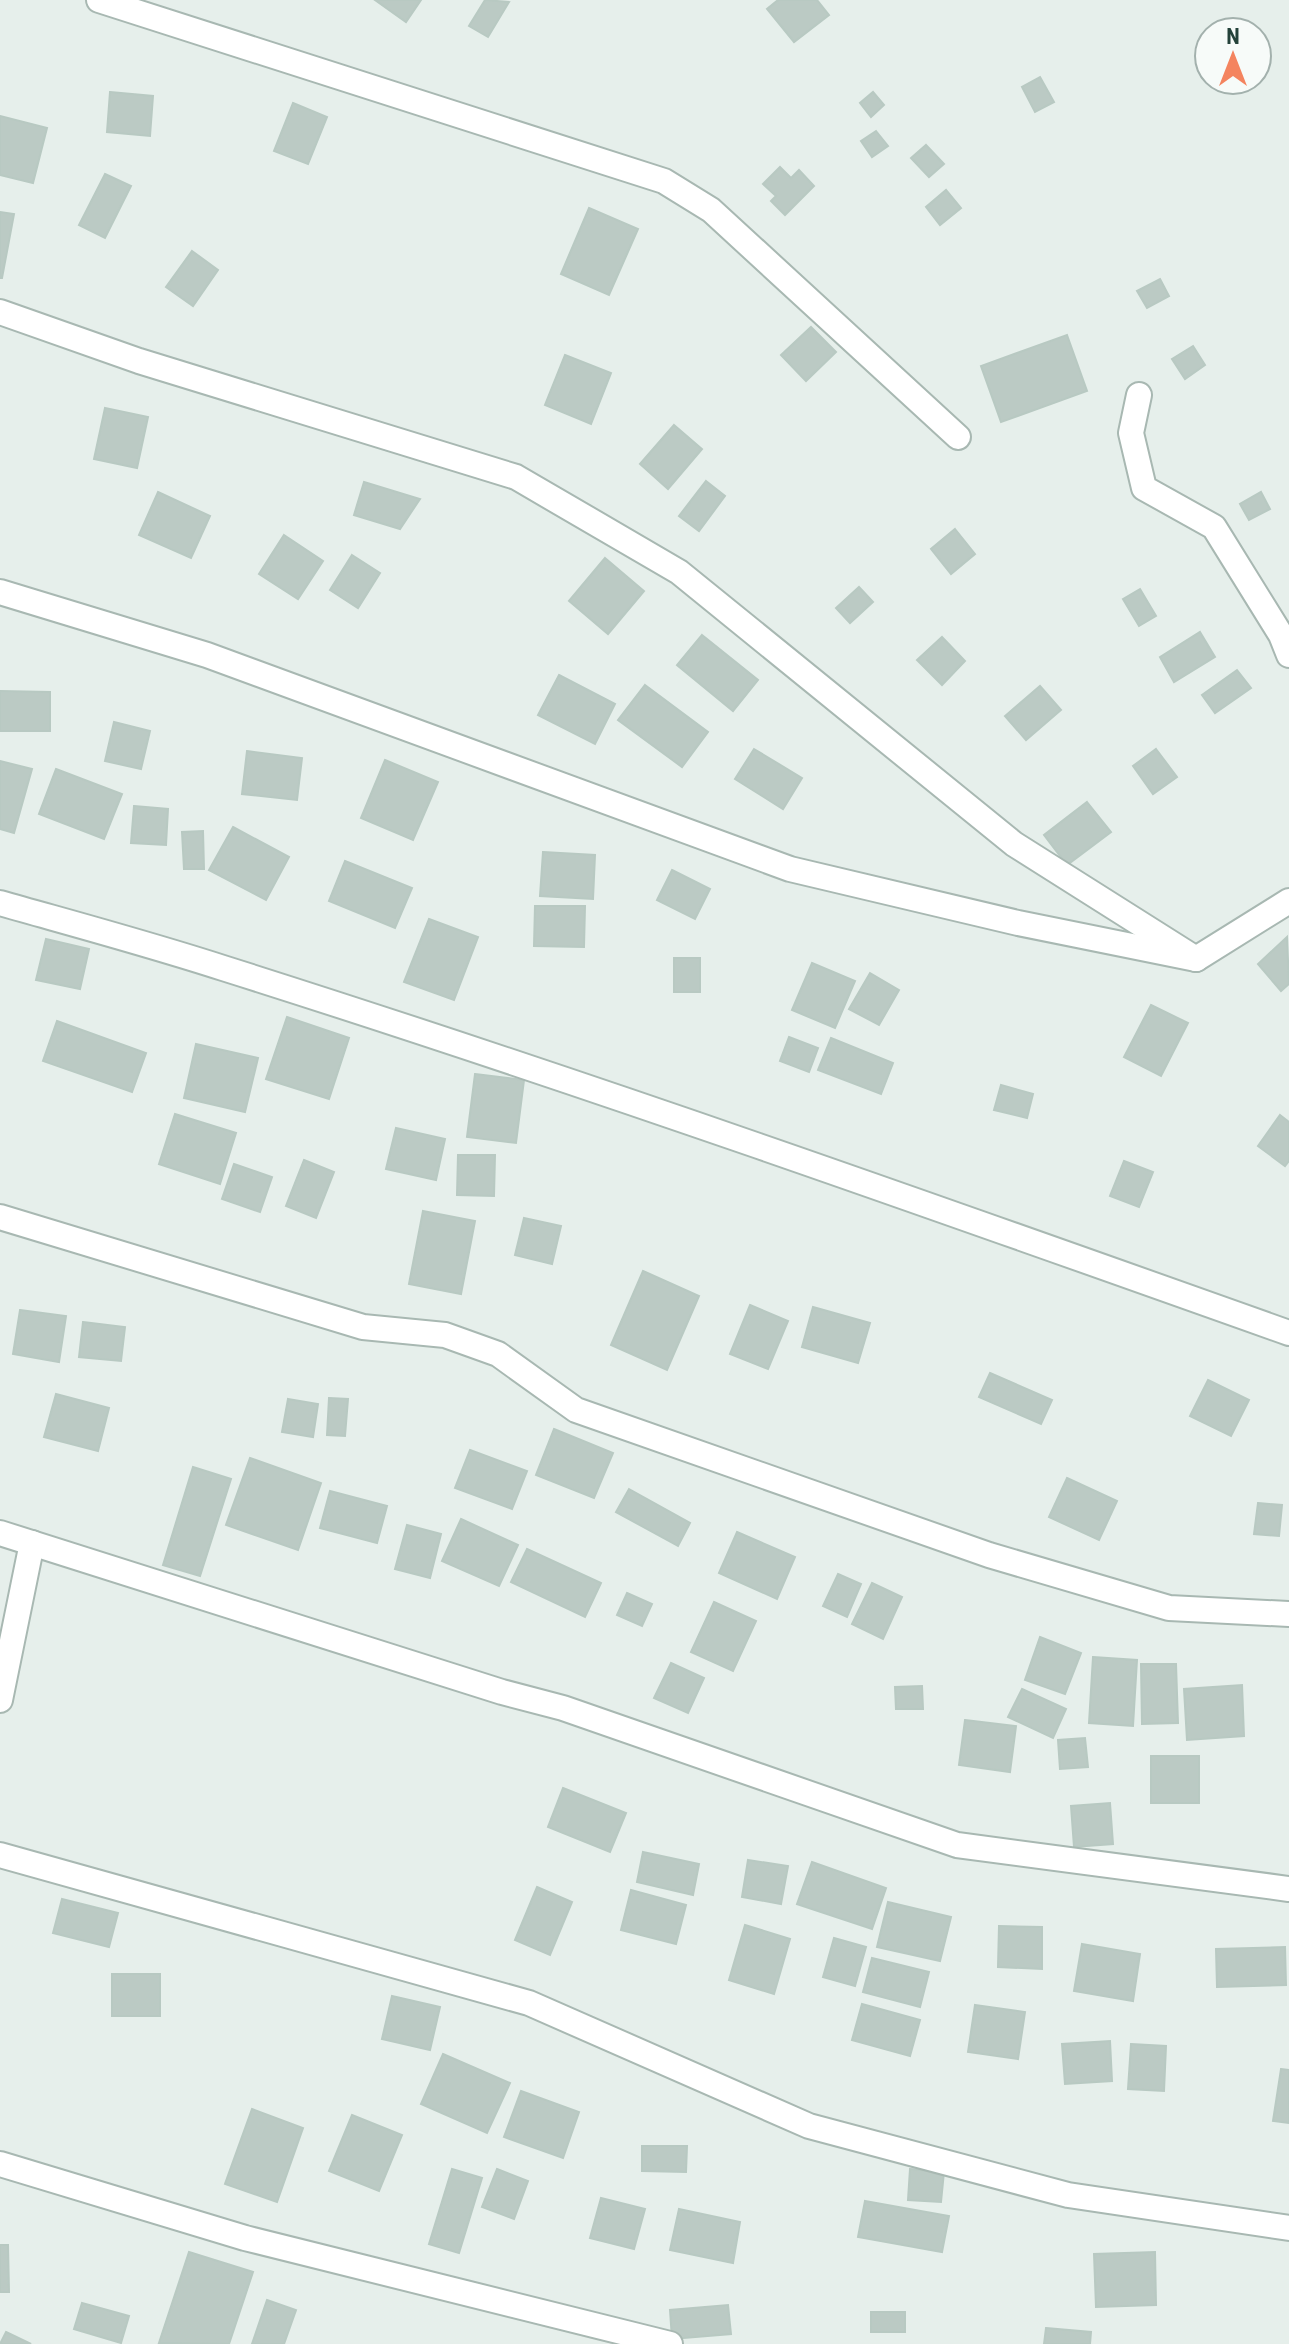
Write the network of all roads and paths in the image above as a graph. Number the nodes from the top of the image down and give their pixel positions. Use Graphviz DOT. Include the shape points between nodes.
graph roads {
  1 [pos="99,0"];
  2 [pos="0,312"];
  3 [pos="1139,395"];
  4 [pos="958,437"];
  5 [pos="0,592"];
  6 [pos="1289,655"];
  7 [pos="1289,901"];
  8 [pos="0,903"];
  9 [pos="1196,959"];
  10 [pos="0,1217"];
  11 [pos="1289,1333"];
  12 [pos="0,1533"];
  13 [pos="32,1543"];
  14 [pos="1289,1614"];
  15 [pos="0,1700"];
  16 [pos="0,1855"];
  17 [pos="1289,1889"];
  18 [pos="0,2164"];
  19 [pos="1289,2228"];
  20 [pos="670,2344"];
  1 -- 4 [label="street" via="664,181 711,210"];
  2 -- 9 [label="street" via="139,361 516,477 679,572 1014,844"];
  3 -- 6 [label="street" via="1131,433 1144,488 1214,527"];
  5 -- 9 [label="street" via="207,655 790,869"];
  7 -- 9 [label="street"];
  8 -- 11 [label="street" via="221,967 543,1074"];
  10 -- 14 [label="street" via="363,1327 445,1335 498,1354 576,1410 989,1555 1169,1608"];
  12 -- 13 [label="street"];
  13 -- 15 [label="street"];
  13 -- 17 [label="street" via="563,1708 957,1845"];
  16 -- 19 [label="street" via="529,2003 809,2126 1068,2195"];
  18 -- 20 [label="street" via="245,2238"];
}
